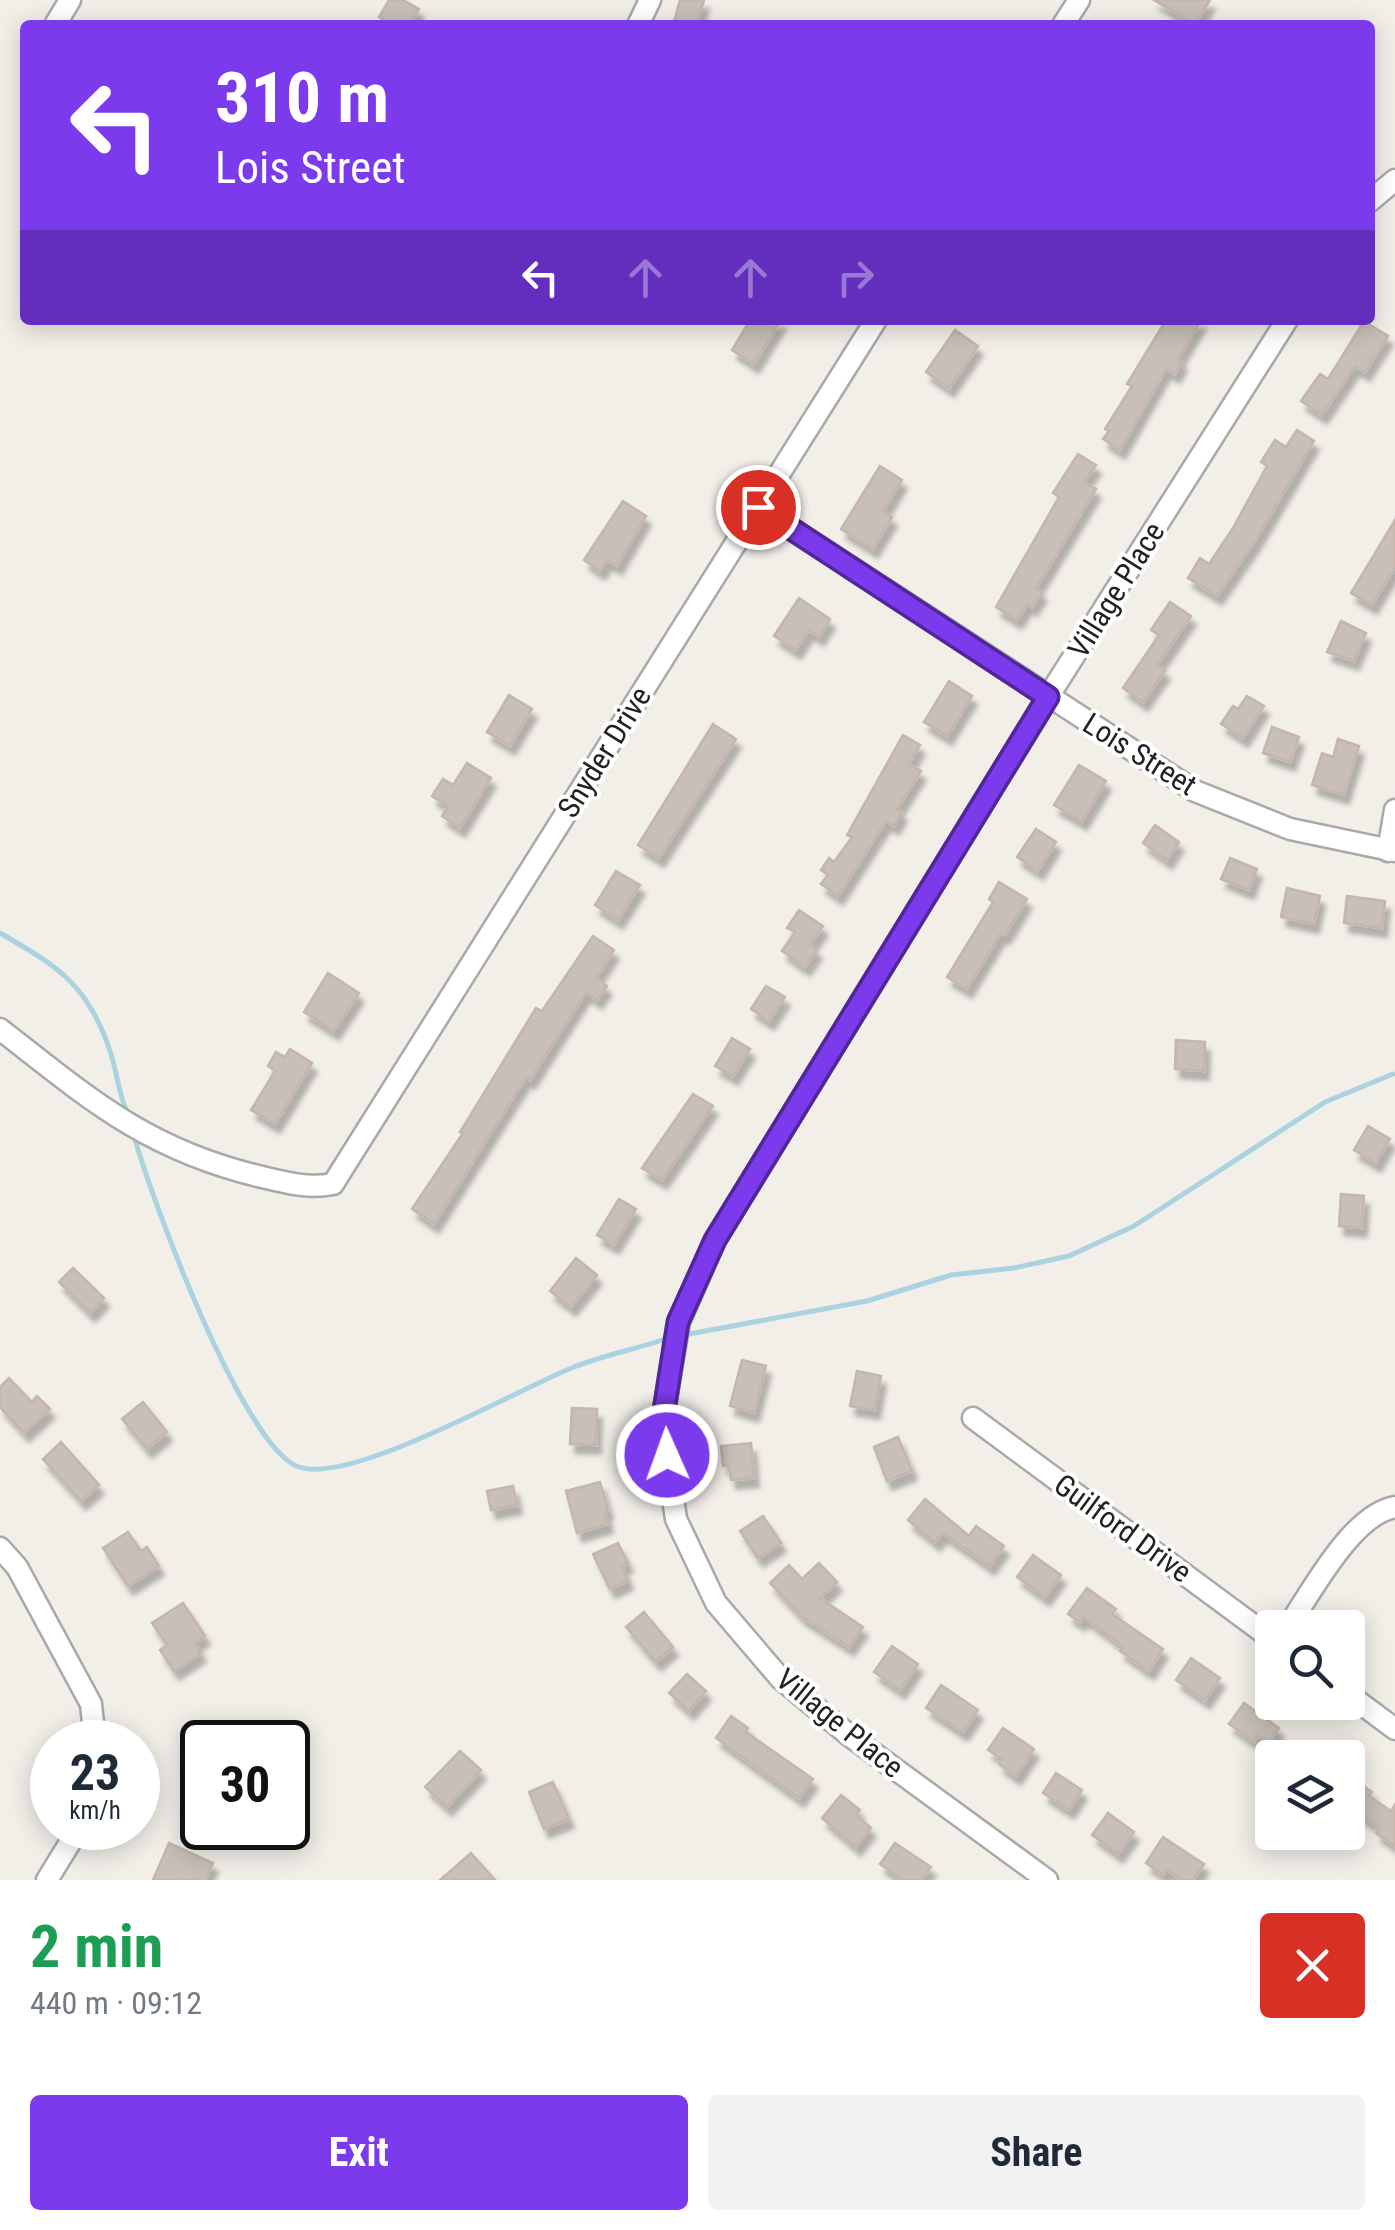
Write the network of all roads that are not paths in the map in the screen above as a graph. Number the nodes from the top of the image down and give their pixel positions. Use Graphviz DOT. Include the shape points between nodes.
graph roads {
  1 [pos="1395,180"];
  2 [pos="1375,197"];
  3 [pos="873,325"];
  4 [pos="1285,325"];
  5 [pos="758,507"];
  6 [pos="1048,697"];
  7 [pos="1395,810"];
  8 [pos="1391,851"];
  9 [pos="0,1029"];
  10 [pos="973,1418"];
  11 [pos="1395,1506"];
  12 [pos="0,1548"];
  13 [pos="1299,1610"];
  14 [pos="1255,1625"];
  15 [pos="1365,1707"];
  16 [pos="93,1720"];
  17 [pos="1395,1729"];
  18 [pos="65,1850"];
  19 [pos="47,1880"];
  20 [pos="1047,1880"];
  1 -- 2 [label="street"];
  3 -- 5 [label="street, Snyder Drive"];
  4 -- 6 [label="street, Village Place"];
  5 -- 6 [label="street, Lois Street"];
  5 -- 9 [label="street, Snyder Drive" via="333,1184 300,1186 242,1172 155,1141"];
  6 -- 8 [label="street, Lois Street" via="1195,791 1290,830"];
  6 -- 20 [label="street, Village Place" via="715,1240 678,1322 662,1423 676,1519 716,1602 780,1678"];
  7 -- 8 [label="street"];
  10 -- 14 [label="street, Guilford Drive"];
  11 -- 13 [label="street" via="1362,1521"];
  12 -- 16 [label="street" via="17,1567 91,1704"];
  15 -- 17 [label="street"];
  18 -- 19 [label="street"];
}
